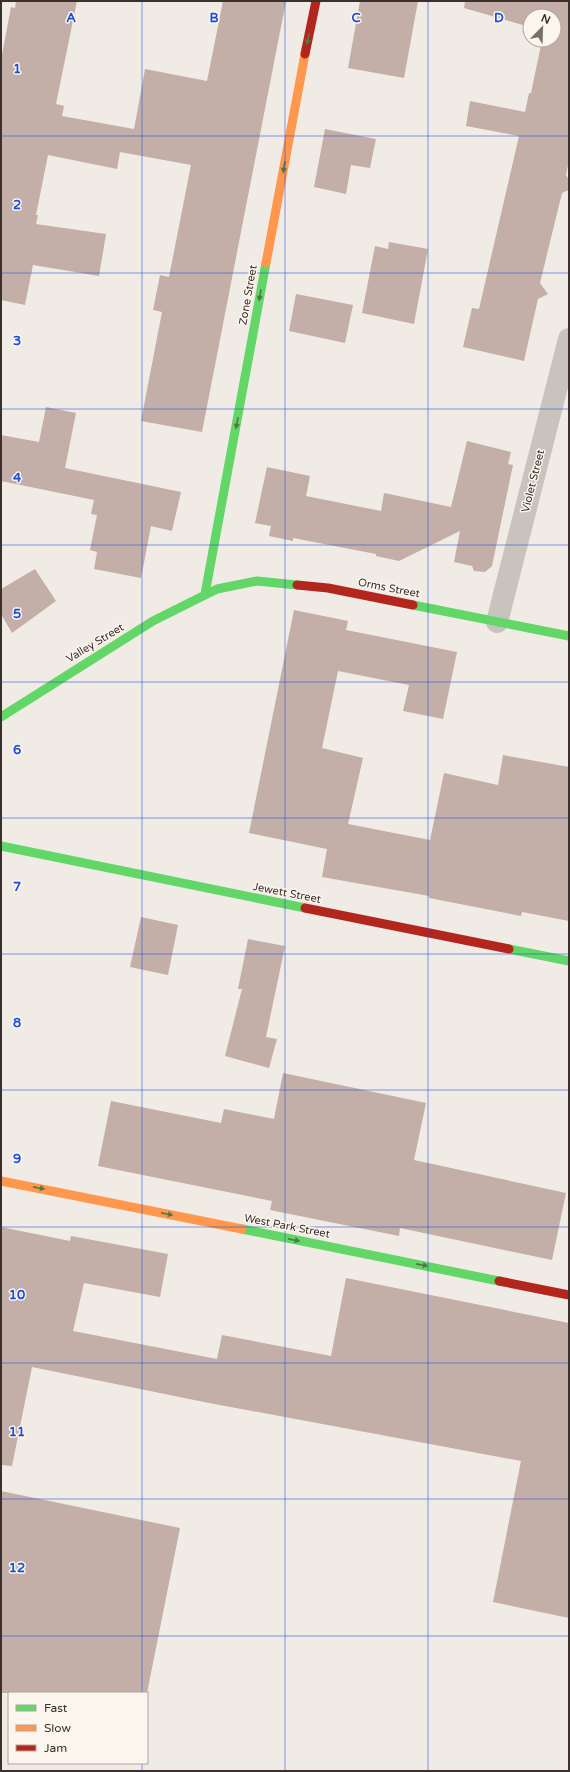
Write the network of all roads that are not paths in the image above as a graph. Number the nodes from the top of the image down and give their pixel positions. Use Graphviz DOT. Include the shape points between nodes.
graph roads {
  1 [pos="316,1"];
  2 [pos="569,339"];
  3 [pos="205,594"];
  4 [pos="497,622"];
  5 [pos="569,636"];
  6 [pos="1,717"];
  7 [pos="1,846"];
  8 [pos="569,961"];
  9 [pos="1,1181"];
  10 [pos="569,1295"];
  1 -- 3 [label="street, Zone Street, one-way"];
  2 -- 4 [label="street, Violet Street"];
  3 -- 4 [label="street, Orms Street" via="257,581 328,588"];
  3 -- 6 [label="street, Valley Street" via="153,621"];
  4 -- 5 [label="street, Orms Street"];
  7 -- 8 [label="street, Jewett Street"];
  9 -- 10 [label="street, West Park Street, one-way"];
}
